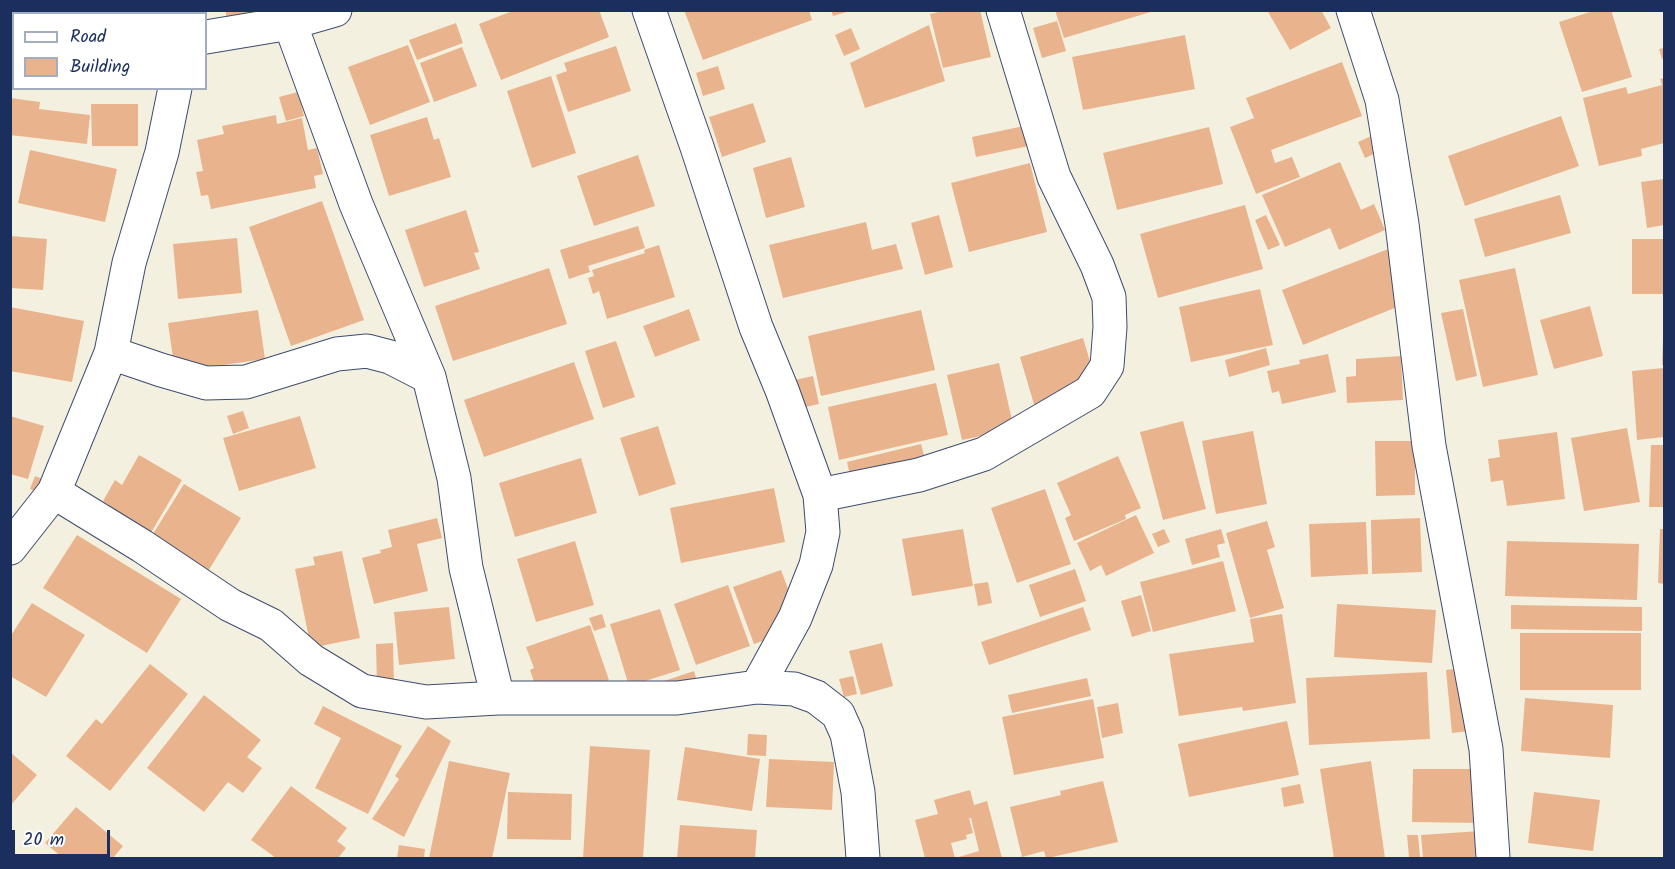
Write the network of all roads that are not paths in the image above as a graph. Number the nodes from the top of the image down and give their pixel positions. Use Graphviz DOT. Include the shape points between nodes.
graph roads {
  1 [pos="335,10"];
  2 [pos="649,10"];
  3 [pos="1003,10"];
  4 [pos="1353,10"];
  5 [pos="290,23"];
  6 [pos="207,37"];
  7 [pos="175,90"];
  8 [pos="111,353"];
  9 [pos="429,377"];
  10 [pos="54,492"];
  11 [pos="820,495"];
  12 [pos="10,548"];
  13 [pos="757,687"];
  14 [pos="498,698"];
  15 [pos="863,858"];
  16 [pos="1493,858"];
  1 -- 5 [label="street"];
  2 -- 11 [label="street" via="756,327"];
  3 -- 11 [label="street" via="1054,177 1109,297 1107,366 1090,392 984,454 919,475"];
  4 -- 16 [label="street" via="1382,100 1402,224 1429,446 1486,749"];
  5 -- 6 [label="street"];
  5 -- 9 [label="street" via="356,204"];
  7 -- 8 [label="street" via="162,152 129,263"];
  8 -- 9 [label="street" via="206,383 246,382 337,354 367,351 390,357"];
  8 -- 10 [label="street"];
  9 -- 14 [label="street" via="454,478 466,568"];
  10 -- 12 [label="street"];
  10 -- 14 [label="street" via="230,605 271,625 311,660 362,691 426,702"];
  11 -- 13 [label="street" via="823,532 816,565 795,618"];
  13 -- 14 [label="street" via="677,698"];
  13 -- 15 [label="street" via="794,689 816,697 838,714 847,734 858,792"];
}
